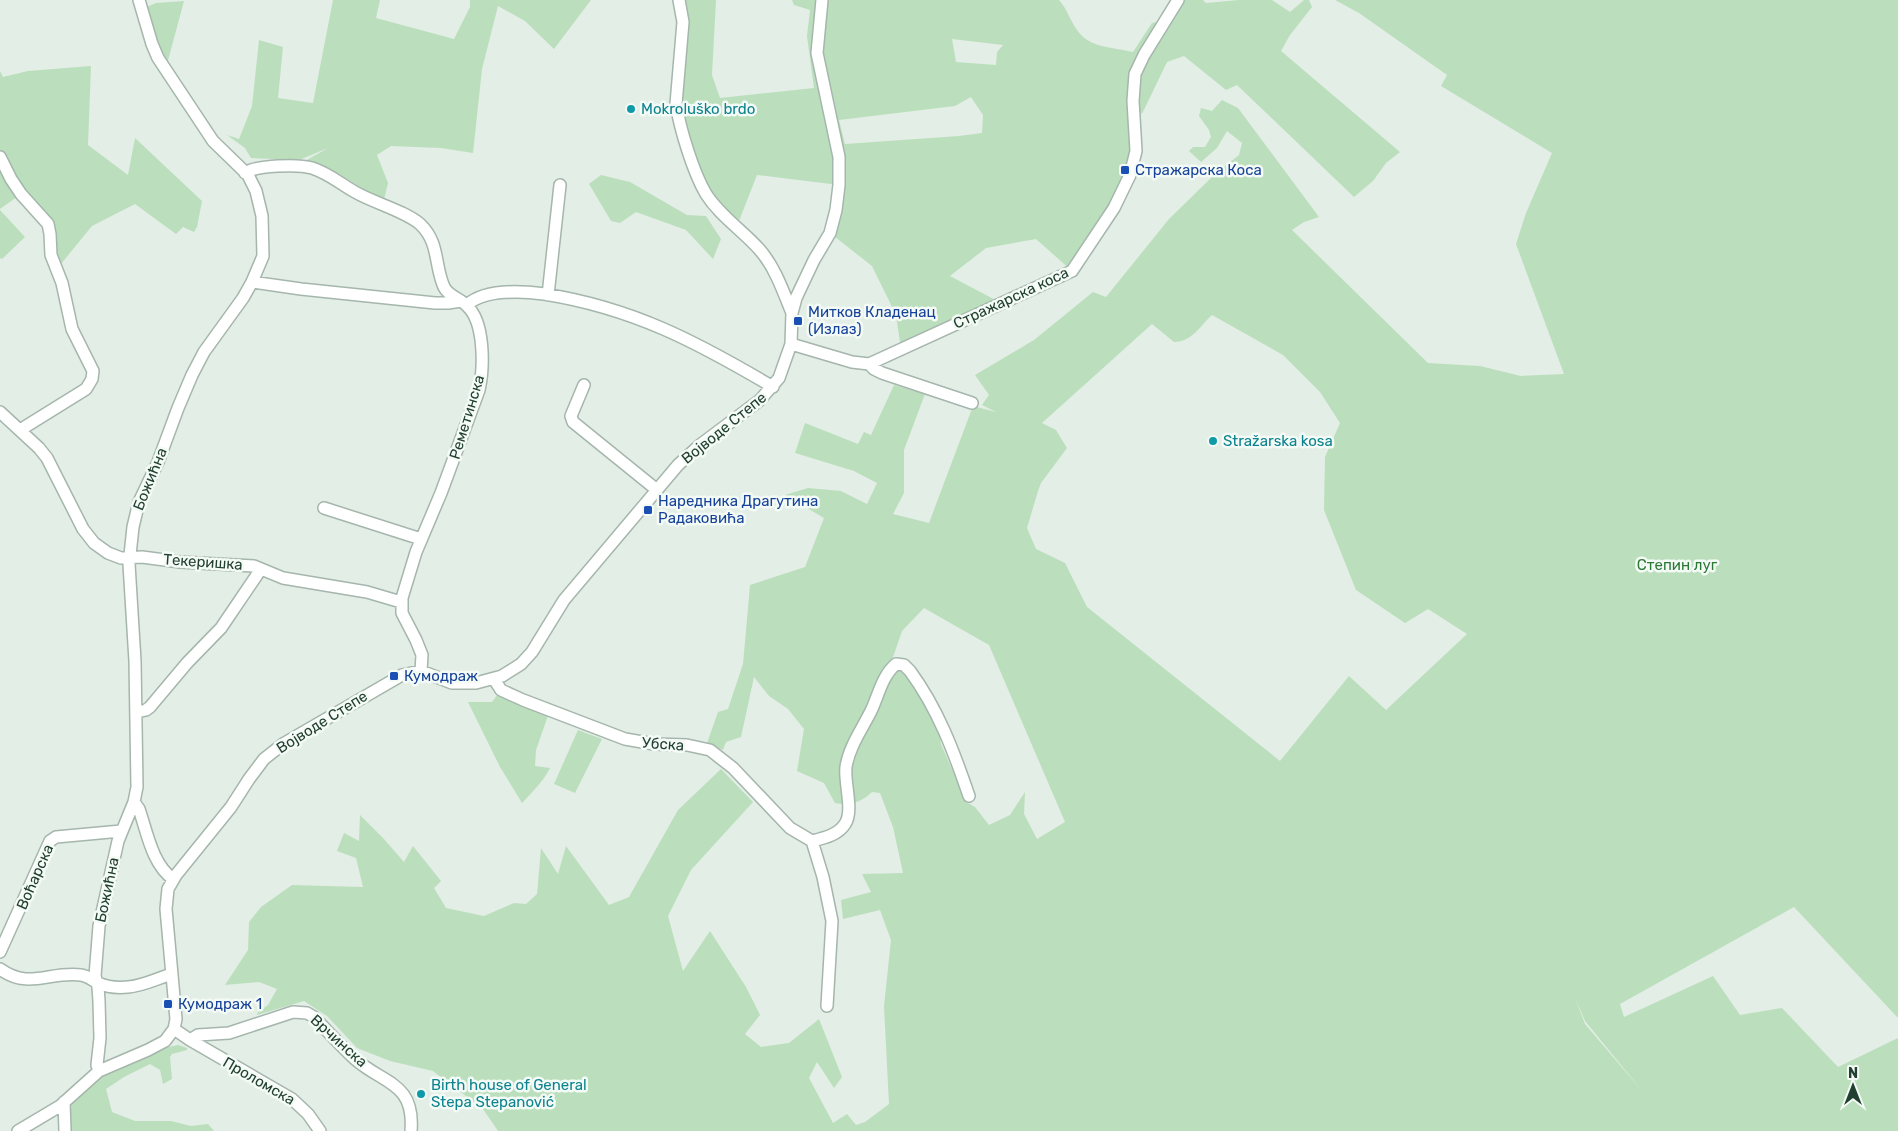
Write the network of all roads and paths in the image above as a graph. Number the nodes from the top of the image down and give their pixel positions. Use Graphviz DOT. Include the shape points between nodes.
graph roads {
  1 [pos="139,0"];
  2 [pos="679,0"];
  3 [pos="822,0"];
  4 [pos="1178,0"];
  5 [pos="0,157"];
  6 [pos="245,173"];
  7 [pos="560,185"];
  8 [pos="252,282"];
  9 [pos="548,295"];
  10 [pos="464,303"];
  11 [pos="792,316"];
  12 [pos="791,344"];
  13 [pos="869,364"];
  14 [pos="584,386"];
  15 [pos="773,387"];
  16 [pos="972,403"];
  17 [pos="0,412"];
  18 [pos="20,430"];
  19 [pos="657,490"];
  20 [pos="324,508"];
  21 [pos="421,540"];
  22 [pos="129,558"];
  23 [pos="261,569"];
  24 [pos="401,602"];
  25 [pos="421,671"];
  26 [pos="494,679"];
  27 [pos="137,712"];
  28 [pos="969,796"];
  29 [pos="134,802"];
  30 [pos="121,830"];
  31 [pos="812,841"];
  32 [pos="173,879"];
  33 [pos="0,952"];
  34 [pos="0,969"];
  35 [pos="172,974"];
  36 [pos="96,982"];
  37 [pos="827,1006"];
  38 [pos="174,1029"];
  39 [pos="190,1040"];
  40 [pos="100,1071"];
  41 [pos="64,1102"];
  42 [pos="18,1131"];
  43 [pos="65,1131"];
  44 [pos="320,1131"];
  45 [pos="411,1131"];
  1 -- 6 [label="street, Божићна" via="158,58 213,141"];
  2 -- 11 [label="street" via="683,22 676,104 699,178 714,204 766,258"];
  3 -- 11 [label="street" via="817,53 839,157 839,184 830,233 796,298"];
  4 -- 13 [label="street, Стражарска коса" via="1135,74 1136,151 1130,175 1114,208 1072,271"];
  5 -- 18 [label="street" via="21,194 48,224 51,255 62,283 72,329 93,371 86,389"];
  6 -- 8 [label="street, Божићна" via="256,191 264,228 262,256"];
  6 -- 10 [label="street, Реметинска" via="264,167 313,168 410,217 425,230 434,244 445,288"];
  7 -- 9 [label="street"];
  8 -- 10 [label="street" via="301,290"];
  8 -- 22 [label="street, Божићна" via="192,375 137,506"];
  9 -- 10 [label="street" via="508,291"];
  9 -- 15 [label="street" via="589,302 637,317 711,351"];
  10 -- 21 [label="street, Реметинска" via="475,318 482,347 481,382"];
  11 -- 12 [label="street, Војводе Степе"];
  12 -- 13 [label="street"];
  12 -- 15 [label="street, Војводе Степе" via="783,370"];
  13 -- 16 [label="street" via="882,373"];
  14 -- 19 [label="street" via="571,416 573,422"];
  15 -- 19 [label="street, Војводе Степе" via="752,407 689,453"];
  17 -- 18 [label="street, Текеришка"];
  18 -- 22 [label="street, Текеришка" via="47,458 87,535 108,553"];
  19 -- 26 [label="street, Војводе Степе" via="564,600 532,652 516,668"];
  20 -- 21 [label="street"];
  21 -- 24 [label="street, Реметинска"];
  22 -- 23 [label="street, Текеришка" via="248,565"];
  22 -- 27 [label="street, Божићна"];
  23 -- 24 [label="street, Текеришка" via="291,580 367,592"];
  23 -- 27 [label="street" via="221,628 150,707"];
  24 -- 25 [label="street" via="402,613 422,655"];
  25 -- 26 [label="street, Војводе Степе" via="459,684"];
  25 -- 32 [label="street, Војводе Степе" via="392,680 283,744 264,759 231,807"];
  26 -- 31 [label="street, Убска" via="501,690 625,739 654,744 687,744 710,750 790,828"];
  27 -- 29 [label="street, Божићна"];
  28 -- 31 [label="street" via="940,719 910,671 904,665 896,664 880,686 846,764 847,822 834,834"];
  29 -- 30 [label="street, Божићна"];
  29 -- 32 [label="street" via="157,860"];
  30 -- 33 [label="street, Воћарска" via="56,837 50,841"];
  30 -- 36 [label="street, Божићна" via="101,914"];
  31 -- 37 [label="street" via="832,921"];
  32 -- 35 [label="street, Војводе Степе" via="168,889 166,910"];
  34 -- 36 [label="street" via="23,980 66,974 84,976"];
  35 -- 36 [label="street" via="133,987"];
  35 -- 38 [label="street, Војводе Степе"];
  36 -- 40 [label="street, Божићна" via="100,1020 97,1065"];
  38 -- 39 [label="street"];
  38 -- 40 [label="street" via="170,1037 158,1045"];
  39 -- 44 [label="street, Проломска" via="292,1099"];
  39 -- 45 [label="street, Врчинска" via="198,1035 229,1033 293,1012 307,1013 357,1060 401,1090 408,1104"];
  40 -- 41 [label="street"];
  41 -- 42 [label="street"];
  41 -- 43 [label="street"];
}
